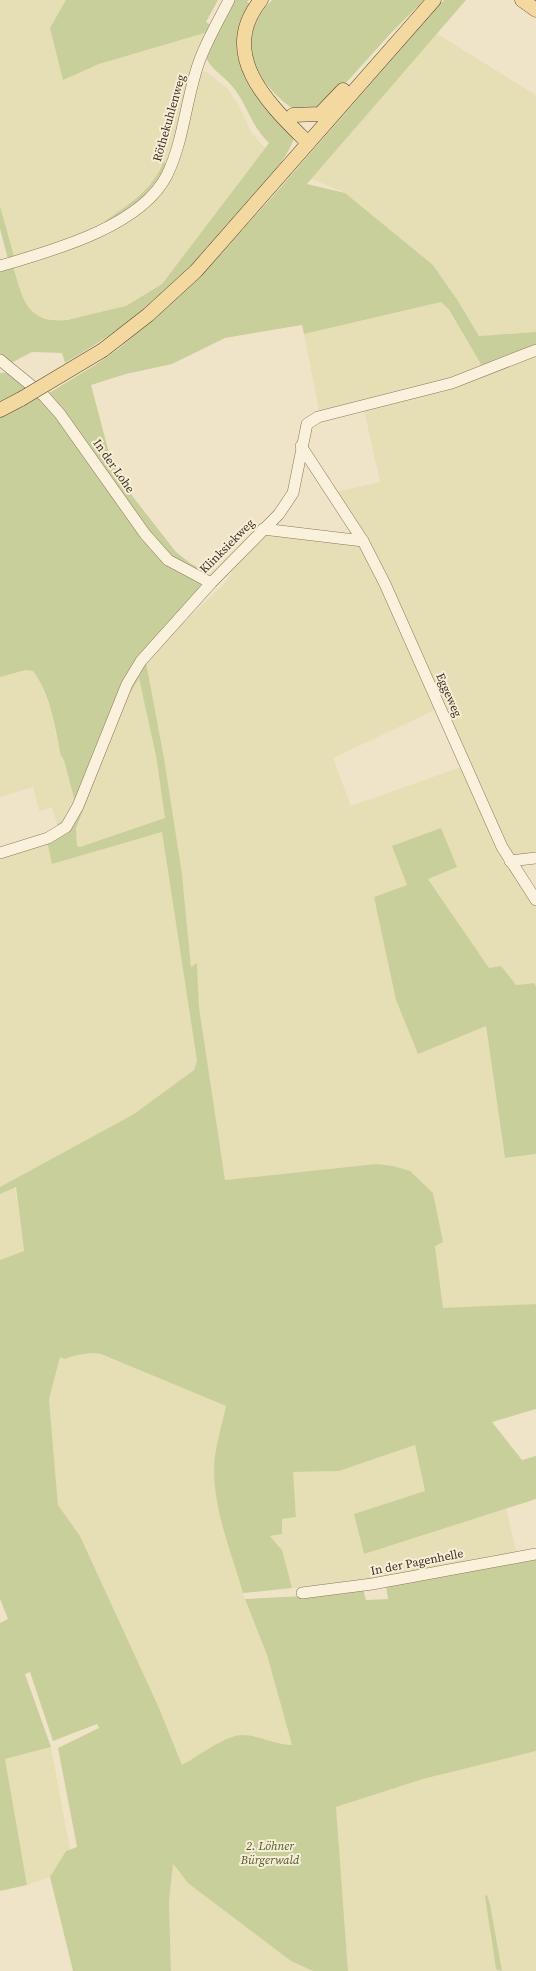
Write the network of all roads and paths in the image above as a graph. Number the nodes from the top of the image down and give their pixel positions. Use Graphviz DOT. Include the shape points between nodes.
graph roads {
  1 [pos="229,0"];
  2 [pos="261,0"];
  3 [pos="434,0"];
  4 [pos="522,0"];
  5 [pos="536,10"];
  6 [pos="419,16"];
  7 [pos="253,80"];
  8 [pos="293,115"];
  9 [pos="312,138"];
  10 [pos="0,266"];
  11 [pos="536,350"];
  12 [pos="0,360"];
  13 [pos="0,410"];
  14 [pos="302,446"];
  15 [pos="263,530"];
  16 [pos="363,541"];
  17 [pos="210,582"];
  18 [pos="0,853"];
  19 [pos="536,858"];
  20 [pos="510,861"];
  21 [pos="536,900"];
  22 [pos="536,1554"];
  23 [pos="302,1593"];
  1 -- 10 [label="street, Röthekuhlenweg" via="199,62 176,152 167,176 158,188 128,216 104,229"];
  2 -- 7 [label="main road" via="245,30 245,57"];
  3 -- 6 [label="main road"];
  4 -- 5 [label="main road"];
  6 -- 8 [label="main road" via="389,40 320,114"];
  6 -- 9 [label="main road"];
  7 -- 8 [label="main road"];
  7 -- 9 [label="main road" via="280,115"];
  8 -- 9 [label="main road"];
  9 -- 13 [label="main road, bridge" via="196,271 148,315 102,350"];
  11 -- 14 [label="street, Klinksiekweg" via="452,383 318,417 307,424"];
  12 -- 17 [label="street, In der Lohe" via="44,396 60,414 145,534 168,560"];
  14 -- 15 [label="street, Klinksiekweg" via="293,493"];
  14 -- 16 [label="street, Eggeweg"];
  15 -- 16 [label="street"];
  15 -- 17 [label="street, Klinksiekweg"];
  16 -- 20 [label="street, Eggeweg"];
  17 -- 18 [label="street, Klinksiekweg" via="141,661 132,676 78,806 66,827 48,838"];
  19 -- 20 [label="street"];
  20 -- 21 [label="street, Eggeweg"];
  22 -- 23 [label="street, In der Pagenhelle" via="372,1584"];
}
